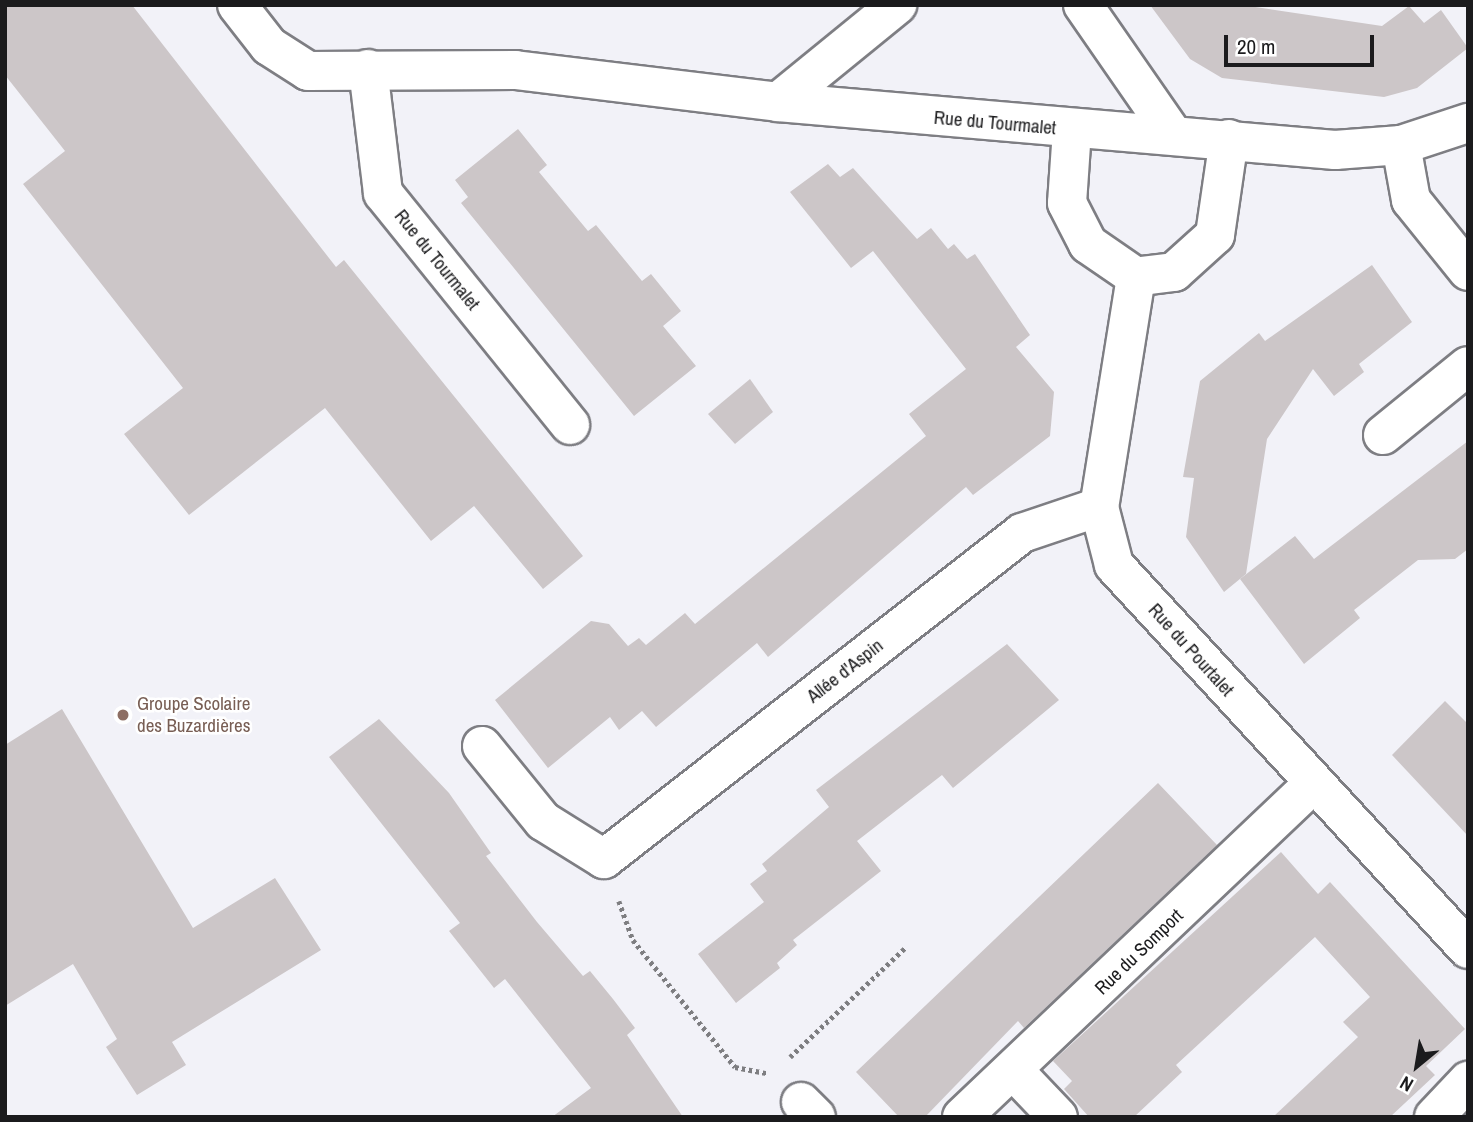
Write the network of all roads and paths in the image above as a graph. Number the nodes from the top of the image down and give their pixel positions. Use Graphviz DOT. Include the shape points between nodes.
graph roads {
  1 [pos="237,5"];
  2 [pos="897,5"];
  3 [pos="1083,5"];
  4 [pos="368,69"];
  5 [pos="778,102"];
  6 [pos="1468,123"];
  7 [pos="1072,130"];
  8 [pos="1171,132"];
  9 [pos="1229,139"];
  10 [pos="1401,145"];
  11 [pos="1468,271"];
  12 [pos="1136,277"];
  13 [pos="1468,366"];
  14 [pos="570,425"];
  15 [pos="1383,435"];
  16 [pos="1099,507"];
  17 [pos="482,746"];
  18 [pos="1313,784"];
  19 [pos="604,859"];
  20 [pos="906,947"];
  21 [pos="1468,949"];
  22 [pos="1015,1072"];
  23 [pos="772,1074"];
  24 [pos="1468,1081"];
  25 [pos="809,1109"];
  26 [pos="962,1117"];
  27 [pos="1058,1117"];
  28 [pos="1434,1117"];
  1 -- 4 [label="street, Rue du Tourmalet" via="269,46 309,71"];
  2 -- 5 [label="street"];
  3 -- 8 [label="street"];
  4 -- 5 [label="street, Rue du Tourmalet" via="515,70"];
  4 -- 14 [label="street, Rue du Tourmalet" via="383,192"];
  5 -- 7 [label="street, Rue du Tourmalet"];
  6 -- 10 [label="street, Rue du Tourmalet"];
  7 -- 8 [label="street, Rue du Tourmalet"];
  7 -- 12 [label="street" via="1067,203 1088,244"];
  8 -- 9 [label="street, Rue du Tourmalet"];
  9 -- 10 [label="street, Rue du Tourmalet" via="1335,150"];
  9 -- 12 [label="street" via="1215,235 1174,272"];
  10 -- 11 [label="street" via="1411,201"];
  12 -- 16 [label="street, Rue du Pourtalet"];
  13 -- 15 [label="street"];
  16 -- 18 [label="street, Rue du Pourtalet" via="1114,565"];
  16 -- 19 [label="street, Allée d'Aspin" via="1022,533"];
  17 -- 19 [label="street" via="543,821"];
  18 -- 21 [label="street, Rue du Pourtalet"];
  18 -- 22 [label="street, Rue du Somport"];
  19 -- 23 [label="path" via="633,940 735,1067"];
  20 -- 23 [label="path"];
  22 -- 26 [label="street, Rue du Somport"];
  22 -- 27 [label="street"];
  23 -- 25 [label="path"];
  24 -- 28 [label="street"];
}
